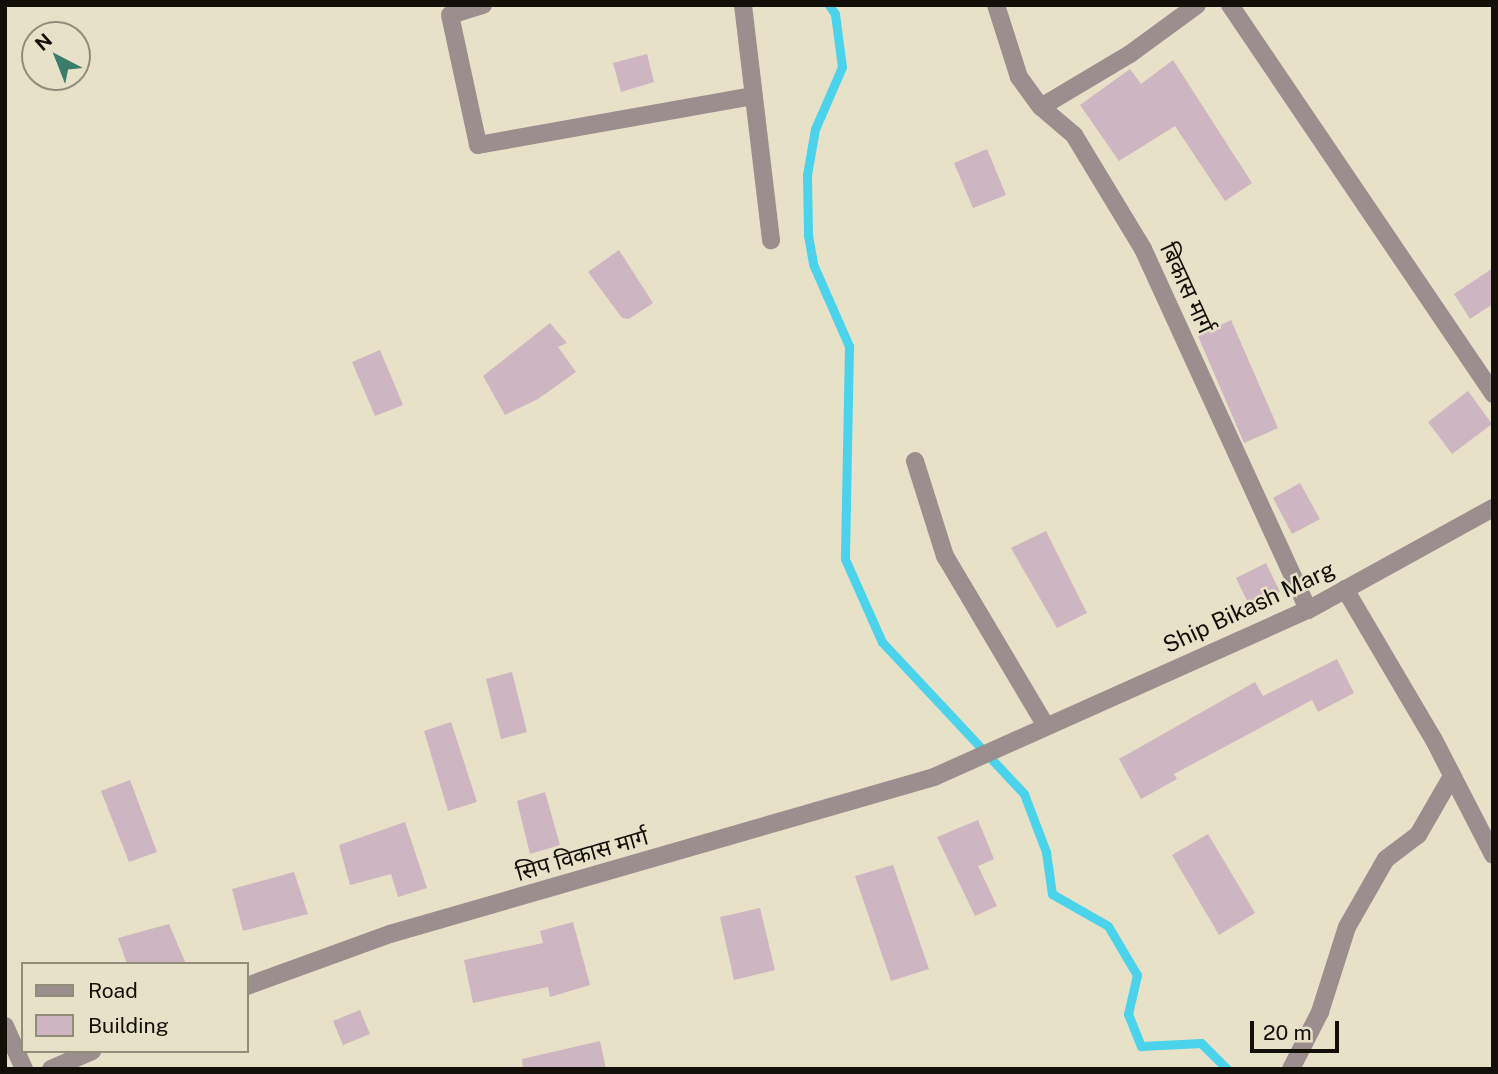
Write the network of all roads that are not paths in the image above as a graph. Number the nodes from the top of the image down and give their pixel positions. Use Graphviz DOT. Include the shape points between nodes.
graph roads {
  1 [pos="483,5"];
  2 [pos="743,5"];
  3 [pos="996,5"];
  4 [pos="1197,5"];
  5 [pos="1230,5"];
  6 [pos="754,96"];
  7 [pos="1041,107"];
  8 [pos="771,240"];
  9 [pos="1493,394"];
  10 [pos="915,461"];
  11 [pos="1493,508"];
  12 [pos="1345,589"];
  13 [pos="1308,610"];
  14 [pos="1046,726"];
  15 [pos="1020,738"];
  16 [pos="1452,776"];
  17 [pos="1493,855"];
  18 [pos="248,986"];
  19 [pos="5,1026"];
  20 [pos="87,1053"];
  21 [pos="24,1069"];
  22 [pos="51,1069"];
  23 [pos="1292,1069"];
  1 -- 6 [label="street" via="450,15 478,145"];
  2 -- 6 [label="street"];
  3 -- 7 [label="street, बिकास मार्ग" via="1019,77"];
  4 -- 7 [label="street" via="1129,54"];
  5 -- 9 [label="street"];
  6 -- 8 [label="street"];
  7 -- 13 [label="street, बिकास मार्ग" via="1074,135 1143,249"];
  10 -- 14 [label="street" via="945,556"];
  11 -- 12 [label="street, Ship Bikash Marg"];
  12 -- 13 [label="street, Ship Bikash Marg"];
  12 -- 16 [label="street"];
  13 -- 14 [label="street, Ship Bikash Marg"];
  14 -- 15 [label="street, Ship Bikash Marg"];
  15 -- 18 [label="street, सिप विकास मार्ग" via="934,777 390,934"];
  16 -- 17 [label="street"];
  16 -- 23 [label="street" via="1418,835 1386,859 1347,928 1320,1012"];
  19 -- 21 [label="street"];
  20 -- 22 [label="street"];
}
